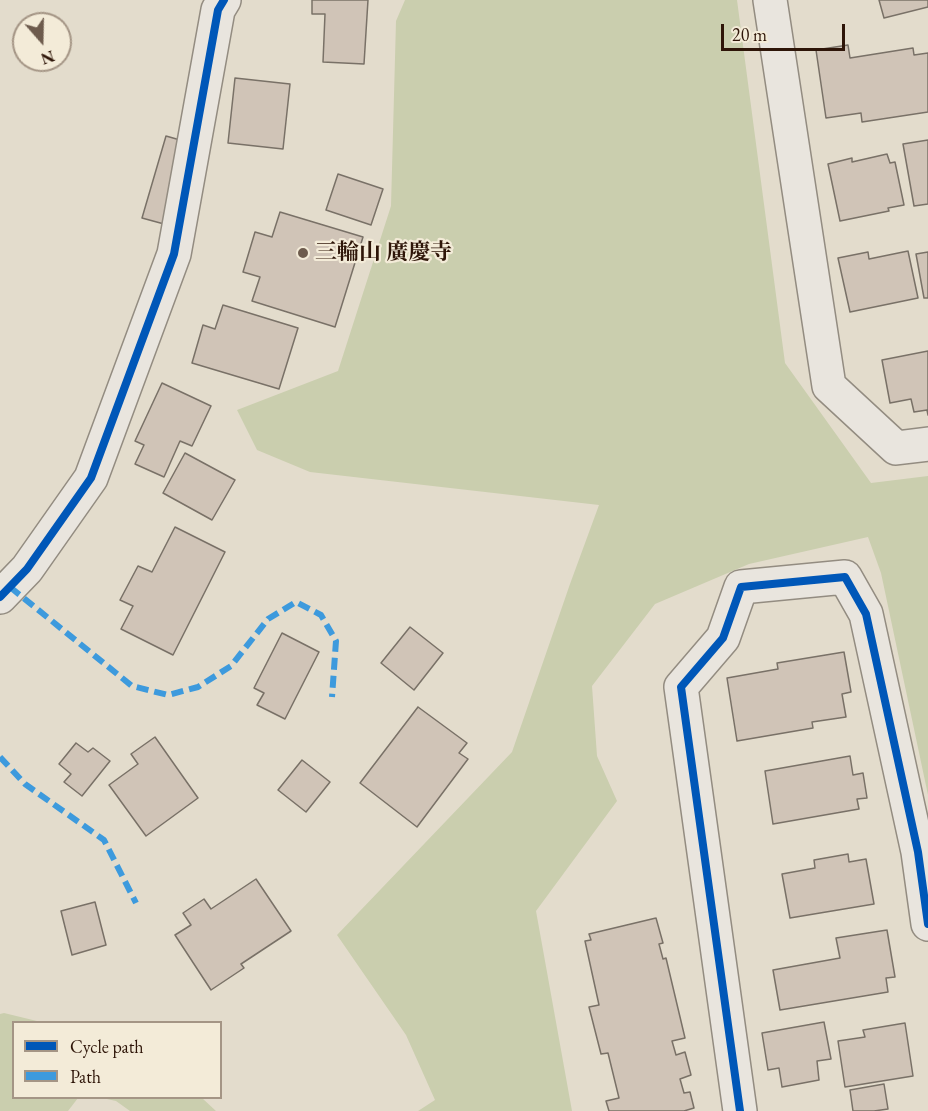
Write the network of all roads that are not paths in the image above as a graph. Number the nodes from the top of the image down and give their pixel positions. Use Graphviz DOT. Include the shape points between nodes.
graph roads {
  1 [pos="224,0"];
  2 [pos="770,0"];
  3 [pos="928,444"];
  4 [pos="0,597"];
  5 [pos="923,852"];
  6 [pos="928,924"];
  7 [pos="741,1111"];
  1 -- 4 [label="street" via="218,10 174,254 91,478 27,569"];
  2 -- 3 [label="street" via="829,386 896,448"];
  5 -- 6 [label="street"];
  5 -- 7 [label="street" via="866,614 845,577 741,587 723,638 681,687"];
}
